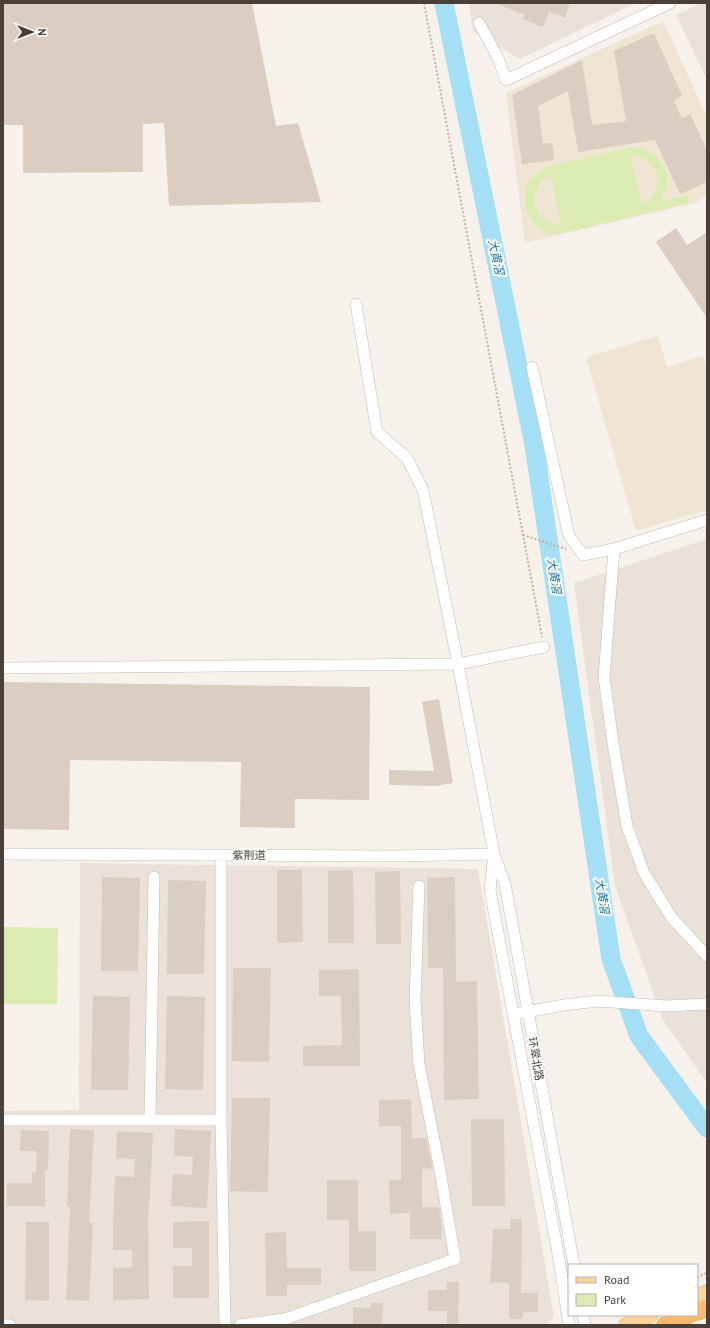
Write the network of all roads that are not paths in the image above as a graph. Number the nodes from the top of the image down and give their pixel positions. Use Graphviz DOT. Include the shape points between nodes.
graph roads {
  1 [pos="670,3"];
  2 [pos="479,23"];
  3 [pos="356,304"];
  4 [pos="532,367"];
  5 [pos="707,520"];
  6 [pos="614,549"];
  7 [pos="544,647"];
  8 [pos="458,664"];
  9 [pos="3,668"];
  10 [pos="3,854"];
  11 [pos="494,854"];
  12 [pos="222,855"];
  13 [pos="154,877"];
  14 [pos="419,886"];
  15 [pos="707,956"];
  16 [pos="707,1004"];
  17 [pos="528,1011"];
  18 [pos="514,1014"];
  19 [pos="3,1120"];
  20 [pos="150,1120"];
  21 [pos="221,1120"];
  22 [pos="574,1264"];
  23 [pos="648,1316"];
  24 [pos="687,1316"];
  25 [pos="3,1325"];
  26 [pos="10,1325"];
  27 [pos="225,1325"];
  28 [pos="240,1325"];
  29 [pos="569,1325"];
  30 [pos="626,1325"];
  31 [pos="665,1325"];
  1 -- 2 [label="street" via="506,80 498,58"];
  3 -- 8 [label="street" via="377,432 407,458 423,490"];
  4 -- 6 [label="street" via="569,536 583,555"];
  5 -- 6 [label="street"];
  6 -- 15 [label="street" via="604,677 626,826 644,873 672,918"];
  7 -- 8 [label="street"];
  8 -- 9 [label="street"];
  8 -- 11 [label="street"];
  10 -- 12 [label="street, 紫荆道"];
  11 -- 12 [label="street, 紫荆道"];
  11 -- 17 [label="street, 环翠北路" via="504,884"];
  11 -- 18 [label="street" via="490,890"];
  12 -- 21 [label="street"];
  13 -- 20 [label="street"];
  14 -- 28 [label="street" via="415,1000 419,1064 455,1259 285,1319"];
  16 -- 17 [label="street" via="666,1006 598,1001"];
  17 -- 18 [label="street"];
  17 -- 22 [label="street, 环翠北路"];
  18 -- 29 [label="street"];
  19 -- 20 [label="street"];
  20 -- 21 [label="street"];
  21 -- 27 [label="street"];
  23 -- 30 [label="main road"];
  24 -- 31 [label="highway"];
  25 -- 26 [label="street"];
}
